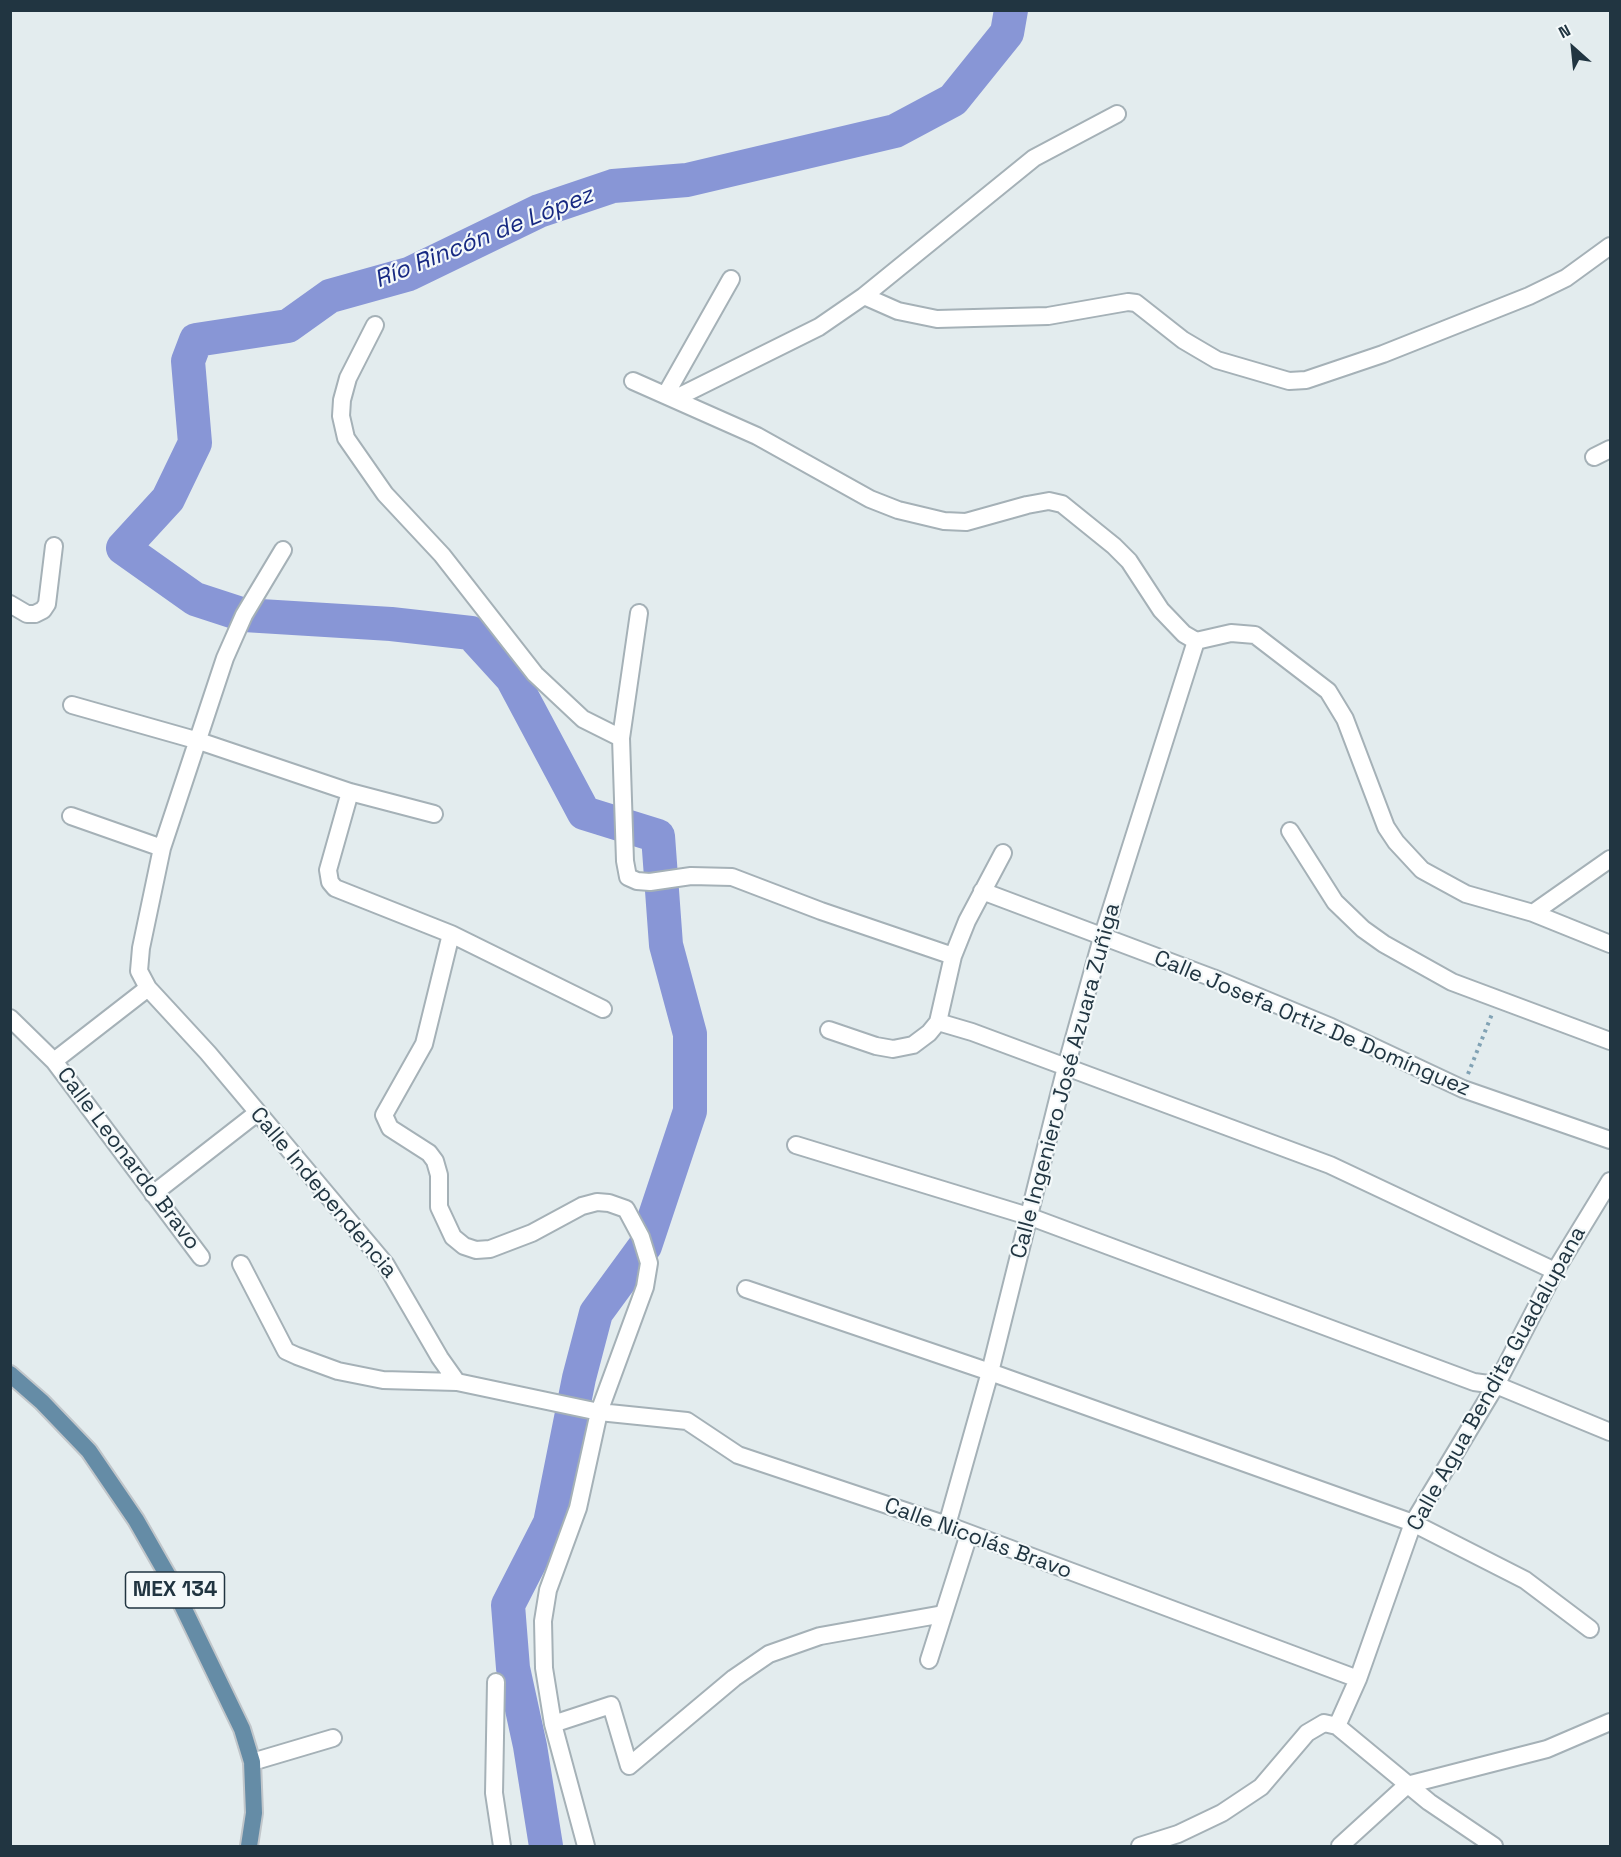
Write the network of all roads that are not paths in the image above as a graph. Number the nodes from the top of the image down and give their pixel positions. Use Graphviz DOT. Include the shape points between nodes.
graph roads {
  1 [pos="1117,114"];
  2 [pos="1611,246"];
  3 [pos="731,279"];
  4 [pos="864,296"];
  5 [pos="375,325"];
  6 [pos="633,381"];
  7 [pos="670,396"];
  8 [pos="1611,449"];
  9 [pos="1594,457"];
  10 [pos="54,546"];
  11 [pos="283,550"];
  12 [pos="10,604"];
  13 [pos="639,613"];
  14 [pos="1197,641"];
  15 [pos="72,705"];
  16 [pos="621,738"];
  17 [pos="199,741"];
  18 [pos="350,792"];
  19 [pos="434,814"];
  20 [pos="71,816"];
  21 [pos="1290,831"];
  22 [pos="162,848"];
  23 [pos="1003,853"];
  24 [pos="1611,859"];
  25 [pos="982,891"];
  26 [pos="1533,913"];
  27 [pos="451,934"];
  28 [pos="1102,938"];
  29 [pos="1611,944"];
  30 [pos="953,956"];
  31 [pos="148,988"];
  32 [pos="603,1009"];
  33 [pos="10,1018"];
  34 [pos="938,1022"];
  35 [pos="829,1030"];
  36 [pos="1611,1041"];
  37 [pos="54,1061"];
  38 [pos="1066,1067"];
  39 [pos="256,1113"];
  40 [pos="1611,1140"];
  41 [pos="796,1145"];
  42 [pos="1611,1181"];
  43 [pos="153,1194"];
  44 [pos="1028,1216"];
  45 [pos="201,1257"];
  46 [pos="241,1264"];
  47 [pos="1555,1271"];
  48 [pos="746,1289"];
  49 [pos="990,1372"];
  50 [pos="10,1374"];
  51 [pos="457,1382"];
  52 [pos="1496,1385"];
  53 [pos="599,1412"];
  54 [pos="1611,1432"];
  55 [pos="1413,1523"];
  56 [pos="947,1525"];
  57 [pos="969,1534"];
  58 [pos="943,1614"];
  59 [pos="1590,1629"];
  60 [pos="929,1660"];
  61 [pos="1358,1679"];
  62 [pos="496,1682"];
  63 [pos="1611,1722"];
  64 [pos="553,1724"];
  65 [pos="1337,1726"];
  66 [pos="333,1738"];
  67 [pos="252,1762"];
  68 [pos="1407,1785"];
  69 [pos="249,1846"];
  70 [pos="502,1846"];
  71 [pos="586,1846"];
  72 [pos="1140,1846"];
  73 [pos="1340,1846"];
  74 [pos="1494,1846"];
  1 -- 4 [label="street" via="1034,158"];
  2 -- 4 [label="street" via="1582,268 1529,296 1306,380 1288,381 1217,360 1183,340 1147,310 1128,302 1048,316 937,319 898,311"];
  3 -- 7 [label="street"];
  4 -- 7 [label="street" via="819,327"];
  5 -- 16 [label="street" via="348,378 342,400 341,416 351,447 385,494 442,555 535,674 583,719"];
  6 -- 7 [label="street"];
  7 -- 14 [label="street" via="757,436 870,500 898,510 966,522 1027,505 1049,501 1062,504 1114,546 1174,626"];
  8 -- 9 [label="street"];
  10 -- 12 [label="street" via="43,610 27,614"];
  11 -- 17 [label="street" via="244,615 225,658"];
  13 -- 16 [label="street"];
  14 -- 26 [label="street" via="1231,633 1255,635 1318,681 1346,719 1386,827 1407,856 1441,883"];
  14 -- 28 [label="street, Calle Ingeniero José Azuara Zuñiga"];
  15 -- 17 [label="street"];
  16 -- 30 [label="street" via="625,861 632,880 732,877"];
  17 -- 18 [label="street"];
  17 -- 22 [label="street"];
  18 -- 19 [label="street"];
  18 -- 27 [label="street" via="328,870 330,882 340,892"];
  20 -- 22 [label="street"];
  21 -- 36 [label="street" via="1335,902 1363,929 1420,966 1497,1000"];
  22 -- 31 [label="street" via="139,961 141,980"];
  23 -- 25 [label="street"];
  24 -- 26 [label="street"];
  25 -- 28 [label="street, Calle Josefa Ortiz De Domínguez"];
  25 -- 30 [label="street"];
  26 -- 29 [label="street"];
  27 -- 32 [label="street"];
  27 -- 53 [label="street" via="424,1044 386,1109 385,1120 390,1128 435,1161 440,1214 453,1237 464,1246 476,1250 504,1245 597,1202 626,1209 650,1263 645,1287"];
  28 -- 38 [label="street, Calle Ingeniero José Azuara Zuñiga"];
  28 -- 40 [label="street, Calle Josefa Ortiz De Domínguez" via="1331,1027 1462,1089"];
  30 -- 34 [label="street"];
  31 -- 37 [label="street"];
  31 -- 39 [label="street, Calle Independencia"];
  33 -- 37 [label="street, Calle Leonardo Bravo"];
  34 -- 35 [label="street" via="913,1045 893,1049"];
  34 -- 38 [label="street"];
  37 -- 43 [label="street, Calle Leonardo Bravo"];
  38 -- 44 [label="street, Calle Ingeniero José Azuara Zuñiga"];
  38 -- 47 [label="street" via="1330,1165"];
  39 -- 43 [label="street"];
  39 -- 51 [label="street, Calle Independencia" via="386,1264"];
  41 -- 44 [label="street"];
  42 -- 47 [label="street, Calle Agua Bendita Guadalupana"];
  43 -- 45 [label="street, Calle Leonardo Bravo"];
  44 -- 49 [label="street, Calle Ingeniero José Azuara Zuñiga"];
  44 -- 52 [label="street" via="1474,1382"];
  46 -- 51 [label="street" via="290,1353 372,1379"];
  47 -- 52 [label="street, Calle Agua Bendita Guadalupana"];
  48 -- 49 [label="street"];
  49 -- 55 [label="street"];
  49 -- 56 [label="street, Calle Ingeniero José Azuara Zuñiga"];
  50 -- 67 [label="main road, MEX 134" via="89,1451 136,1520 168,1576 242,1729"];
  51 -- 53 [label="street"];
  52 -- 54 [label="street"];
  52 -- 55 [label="street, Calle Agua Bendita Guadalupana"];
  53 -- 56 [label="street, Calle Nicolás Bravo" via="687,1421 738,1455"];
  53 -- 64 [label="street" via="578,1508 548,1590 543,1621 544,1668"];
  55 -- 59 [label="street" via="1525,1580"];
  55 -- 61 [label="street, Calle Agua Bendita Guadalupana"];
  56 -- 57 [label="street, Calle Nicolás Bravo"];
  57 -- 58 [label="street"];
  57 -- 61 [label="street, Calle Nicolás Bravo"];
  58 -- 60 [label="street"];
  58 -- 64 [label="street" via="820,1636 769,1654 628,1766 611,1705"];
  61 -- 65 [label="street, Calle Agua Bendita Guadalupana"];
  62 -- 70 [label="street" via="494,1792"];
  63 -- 68 [label="street" via="1546,1749"];
  64 -- 71 [label="street"];
  65 -- 68 [label="street"];
  65 -- 72 [label="street" via="1324,1724 1307,1733 1261,1787 1222,1813 1178,1834"];
  66 -- 67 [label="street"];
  67 -- 69 [label="main road, MEX 134" via="254,1813"];
  68 -- 73 [label="street"];
  68 -- 74 [label="street"];
}
